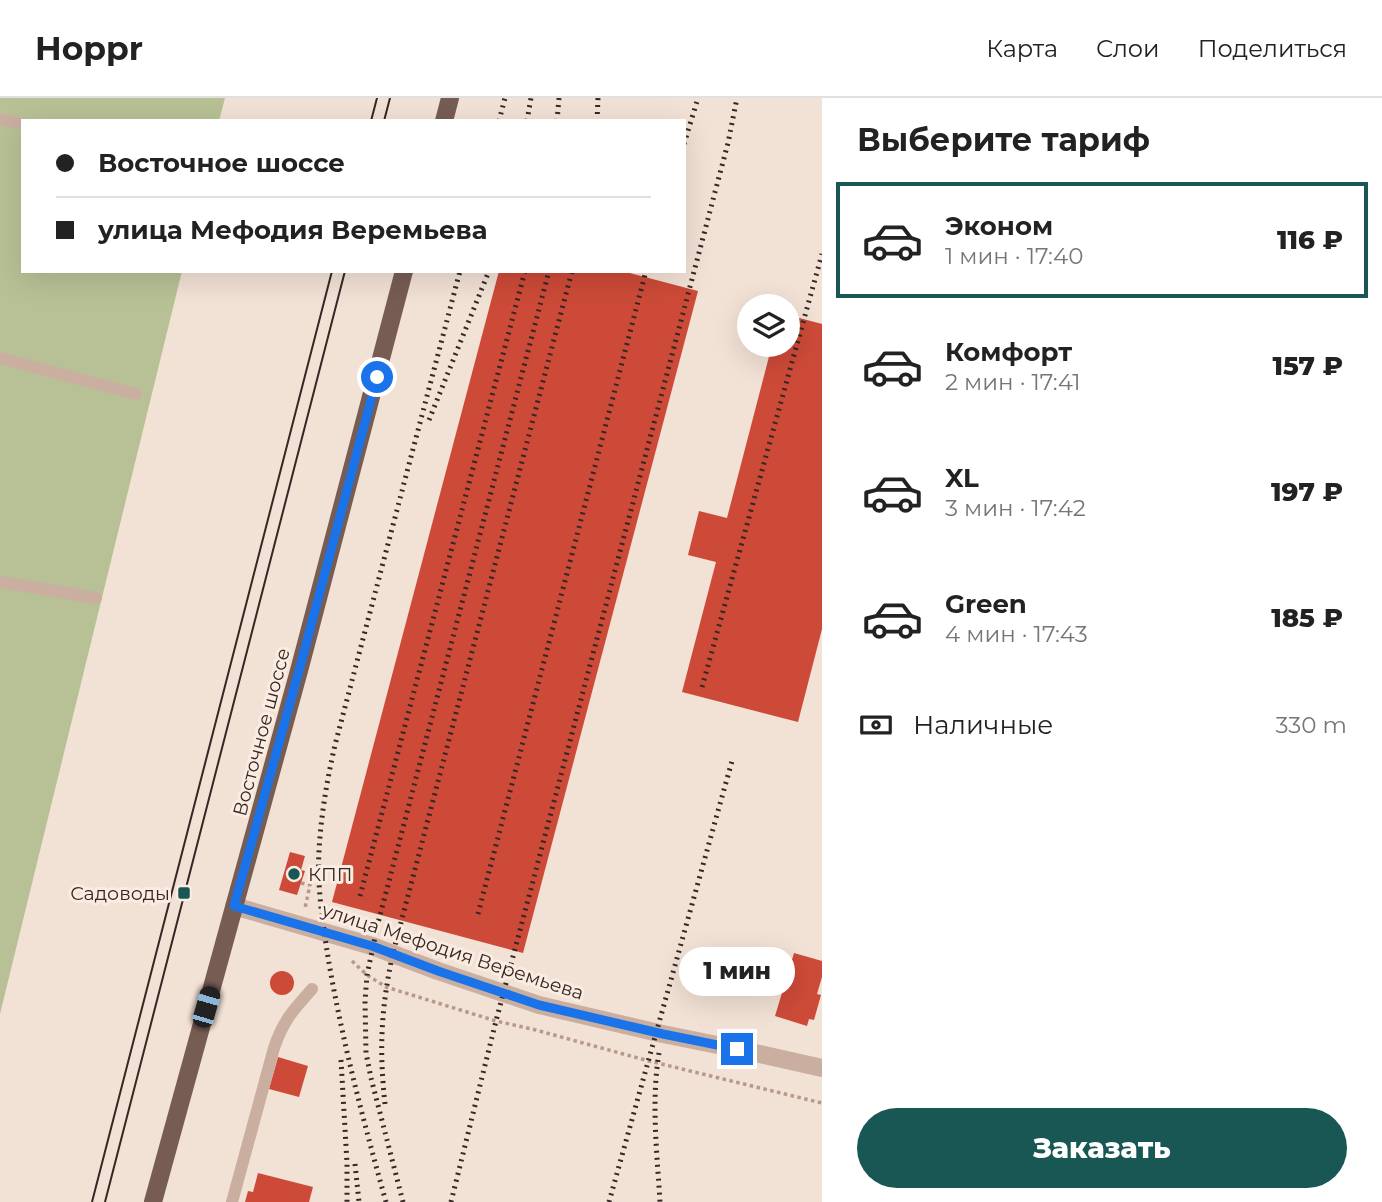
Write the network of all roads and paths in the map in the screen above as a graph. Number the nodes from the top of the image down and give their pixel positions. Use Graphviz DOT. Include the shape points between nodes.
graph roads {
  1 [pos="450,98"];
  2 [pos="0,119"];
  3 [pos="445,119"];
  4 [pos="21,124"];
  5 [pos="403,273"];
  6 [pos="0,358"];
  7 [pos="136,394"];
  8 [pos="0,582"];
  9 [pos="96,598"];
  10 [pos="234,906"];
  11 [pos="312,989"];
  12 [pos="822,1068"];
  13 [pos="153,1202"];
  14 [pos="232,1202"];
  1 -- 3 [label="main road"];
  2 -- 4 [label="lane"];
  5 -- 10 [label="main road, Восточное шоссе"];
  6 -- 7 [label="lane"];
  8 -- 9 [label="lane"];
  10 -- 12 [label="street, улица Мефодия Веремьева" via="372,946 539,1005"];
  10 -- 13 [label="main road, Восточное шоссе"];
  11 -- 14 [label="lane" via="279,1031"];
}
